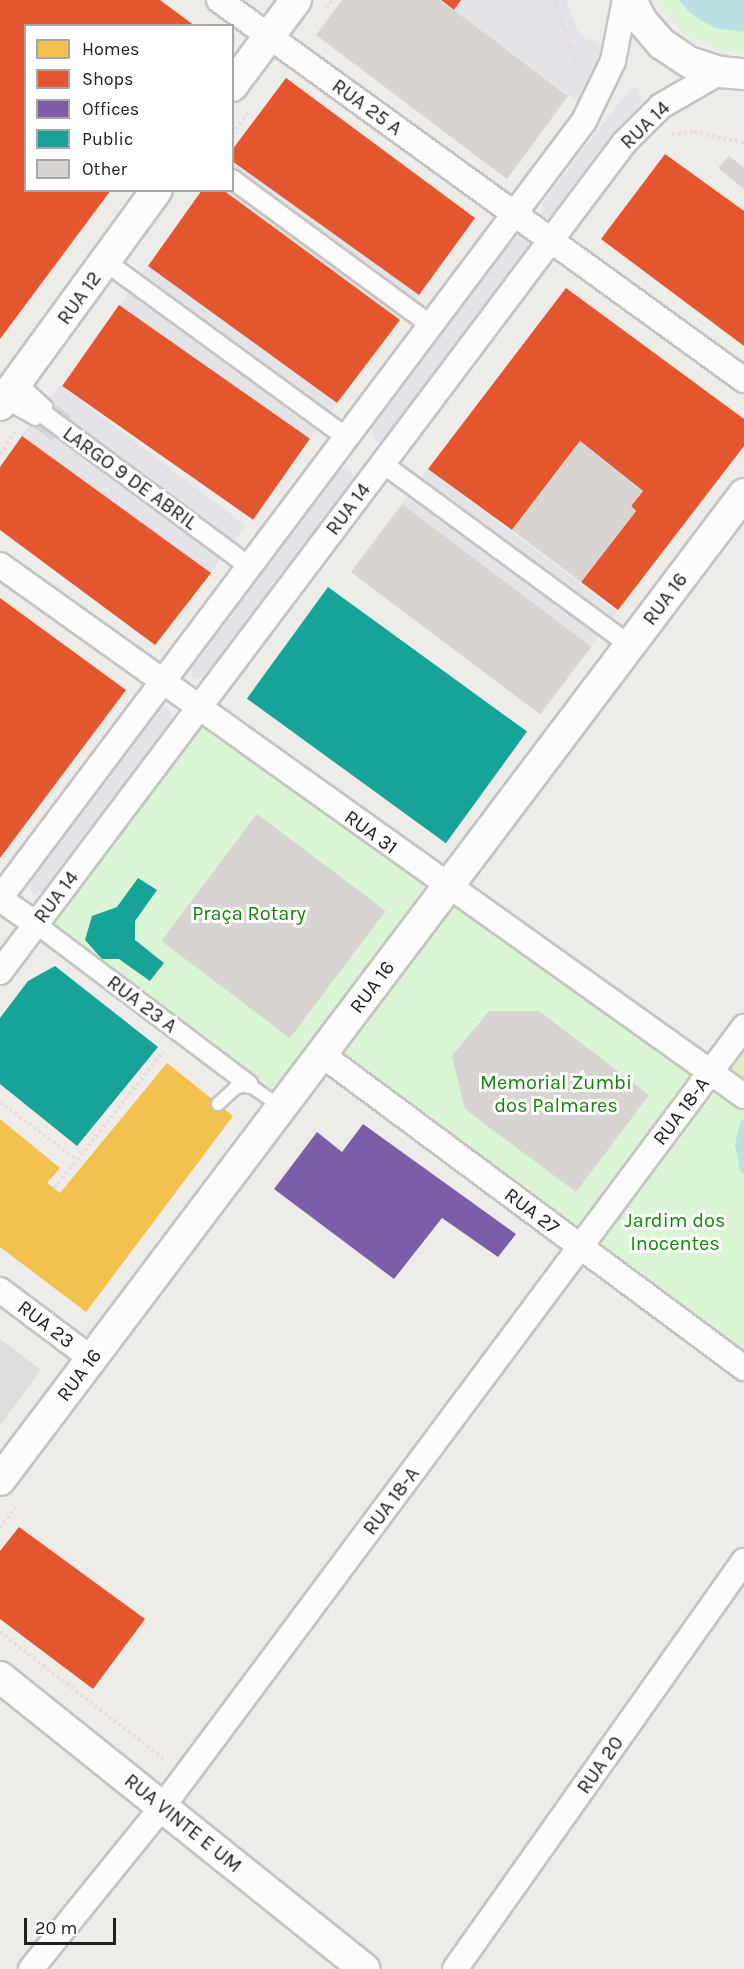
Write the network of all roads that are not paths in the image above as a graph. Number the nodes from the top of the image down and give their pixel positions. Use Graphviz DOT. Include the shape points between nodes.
graph roads {
  1 [pos="219,0"];
  2 [pos="296,0"];
  3 [pos="625,0"];
  4 [pos="631,0"];
  5 [pos="269,36"];
  6 [pos="732,73"];
  7 [pos="234,83"];
  8 [pos="234,180"];
  9 [pos="156,192"];
  10 [pos="513,216"];
  11 [pos="549,242"];
  12 [pos="105,262"];
  13 [pos="431,325"];
  14 [pos="744,380"];
  15 [pos="8,394"];
  16 [pos="45,406"];
  17 [pos="35,419"];
  18 [pos="346,437"];
  19 [pos="382,463"];
  20 [pos="744,494"];
  21 [pos="0,565"];
  22 [pos="249,566"];
  23 [pos="630,645"];
  24 [pos="161,682"];
  25 [pos="198,708"];
  26 [pos="448,887"];
  27 [pos="0,898"];
  28 [pos="36,924"];
  29 [pos="0,972"];
  30 [pos="744,1027"];
  31 [pos="321,1054"];
  32 [pos="248,1084"];
  33 [pos="726,1084"];
  34 [pos="219,1104"];
  35 [pos="281,1107"];
  36 [pos="580,1246"];
  37 [pos="0,1290"];
  38 [pos="92,1359"];
  39 [pos="744,1368"];
  40 [pos="0,1480"];
  41 [pos="744,1561"];
  42 [pos="0,1677"];
  43 [pos="163,1806"];
  44 [pos="31,1969"];
  45 [pos="365,1969"];
  46 [pos="455,1969"];
  1 -- 5 [label="street, RUA 25 A"];
  2 -- 5 [label="street"];
  3 -- 10 [label="street" via="619,40 596,102"];
  4 -- 6 [label="street" via="641,20 662,44 689,62"];
  5 -- 7 [label="street"];
  5 -- 10 [label="street, RUA 25 A"];
  6 -- 11 [label="street, RUA 14" via="675,97 642,123"];
  8 -- 13 [label="street"];
  9 -- 12 [label="street, RUA 12"];
  10 -- 11 [label="street, RUA 25 A"];
  10 -- 13 [label="street"];
  11 -- 14 [label="street"];
  11 -- 19 [label="street, RUA 14"];
  12 -- 15 [label="street, RUA 12"];
  12 -- 18 [label="street"];
  13 -- 18 [label="street"];
  15 -- 16 [label="lane"];
  15 -- 17 [label="lane"];
  15 -- 22 [label="street, LARGO 9 DE ABRIL"];
  18 -- 22 [label="street"];
  19 -- 23 [label="street"];
  19 -- 25 [label="street, RUA 14"];
  20 -- 23 [label="street, RUA 16"];
  21 -- 24 [label="street, RUA 31"];
  22 -- 24 [label="street"];
  23 -- 26 [label="street, RUA 16"];
  24 -- 25 [label="street, RUA 31"];
  24 -- 27 [label="street"];
  25 -- 26 [label="street, RUA 31"];
  25 -- 28 [label="street, RUA 14"];
  26 -- 31 [label="street, RUA 16"];
  26 -- 33 [label="street, RUA 31"];
  27 -- 28 [label="street"];
  28 -- 29 [label="street, RUA 14"];
  28 -- 32 [label="street, RUA 23 A"];
  30 -- 33 [label="street, RUA 18-A"];
  31 -- 35 [label="street, RUA 16"];
  31 -- 36 [label="street, RUA 27"];
  32 -- 34 [label="lane" via="235,1088"];
  32 -- 35 [label="lane"];
  33 -- 36 [label="street, RUA 18-A"];
  35 -- 38 [label="street, RUA 16"];
  36 -- 39 [label="street, RUA 27"];
  36 -- 43 [label="street, RUA 18-A"];
  37 -- 38 [label="street, RUA 23"];
  38 -- 40 [label="street, RUA 16"];
  41 -- 46 [label="street, RUA 20"];
  42 -- 43 [label="street, RUA VINTE E UM"];
  43 -- 44 [label="street, RUA 18-A"];
  43 -- 45 [label="street, RUA VINTE E UM"];
}
